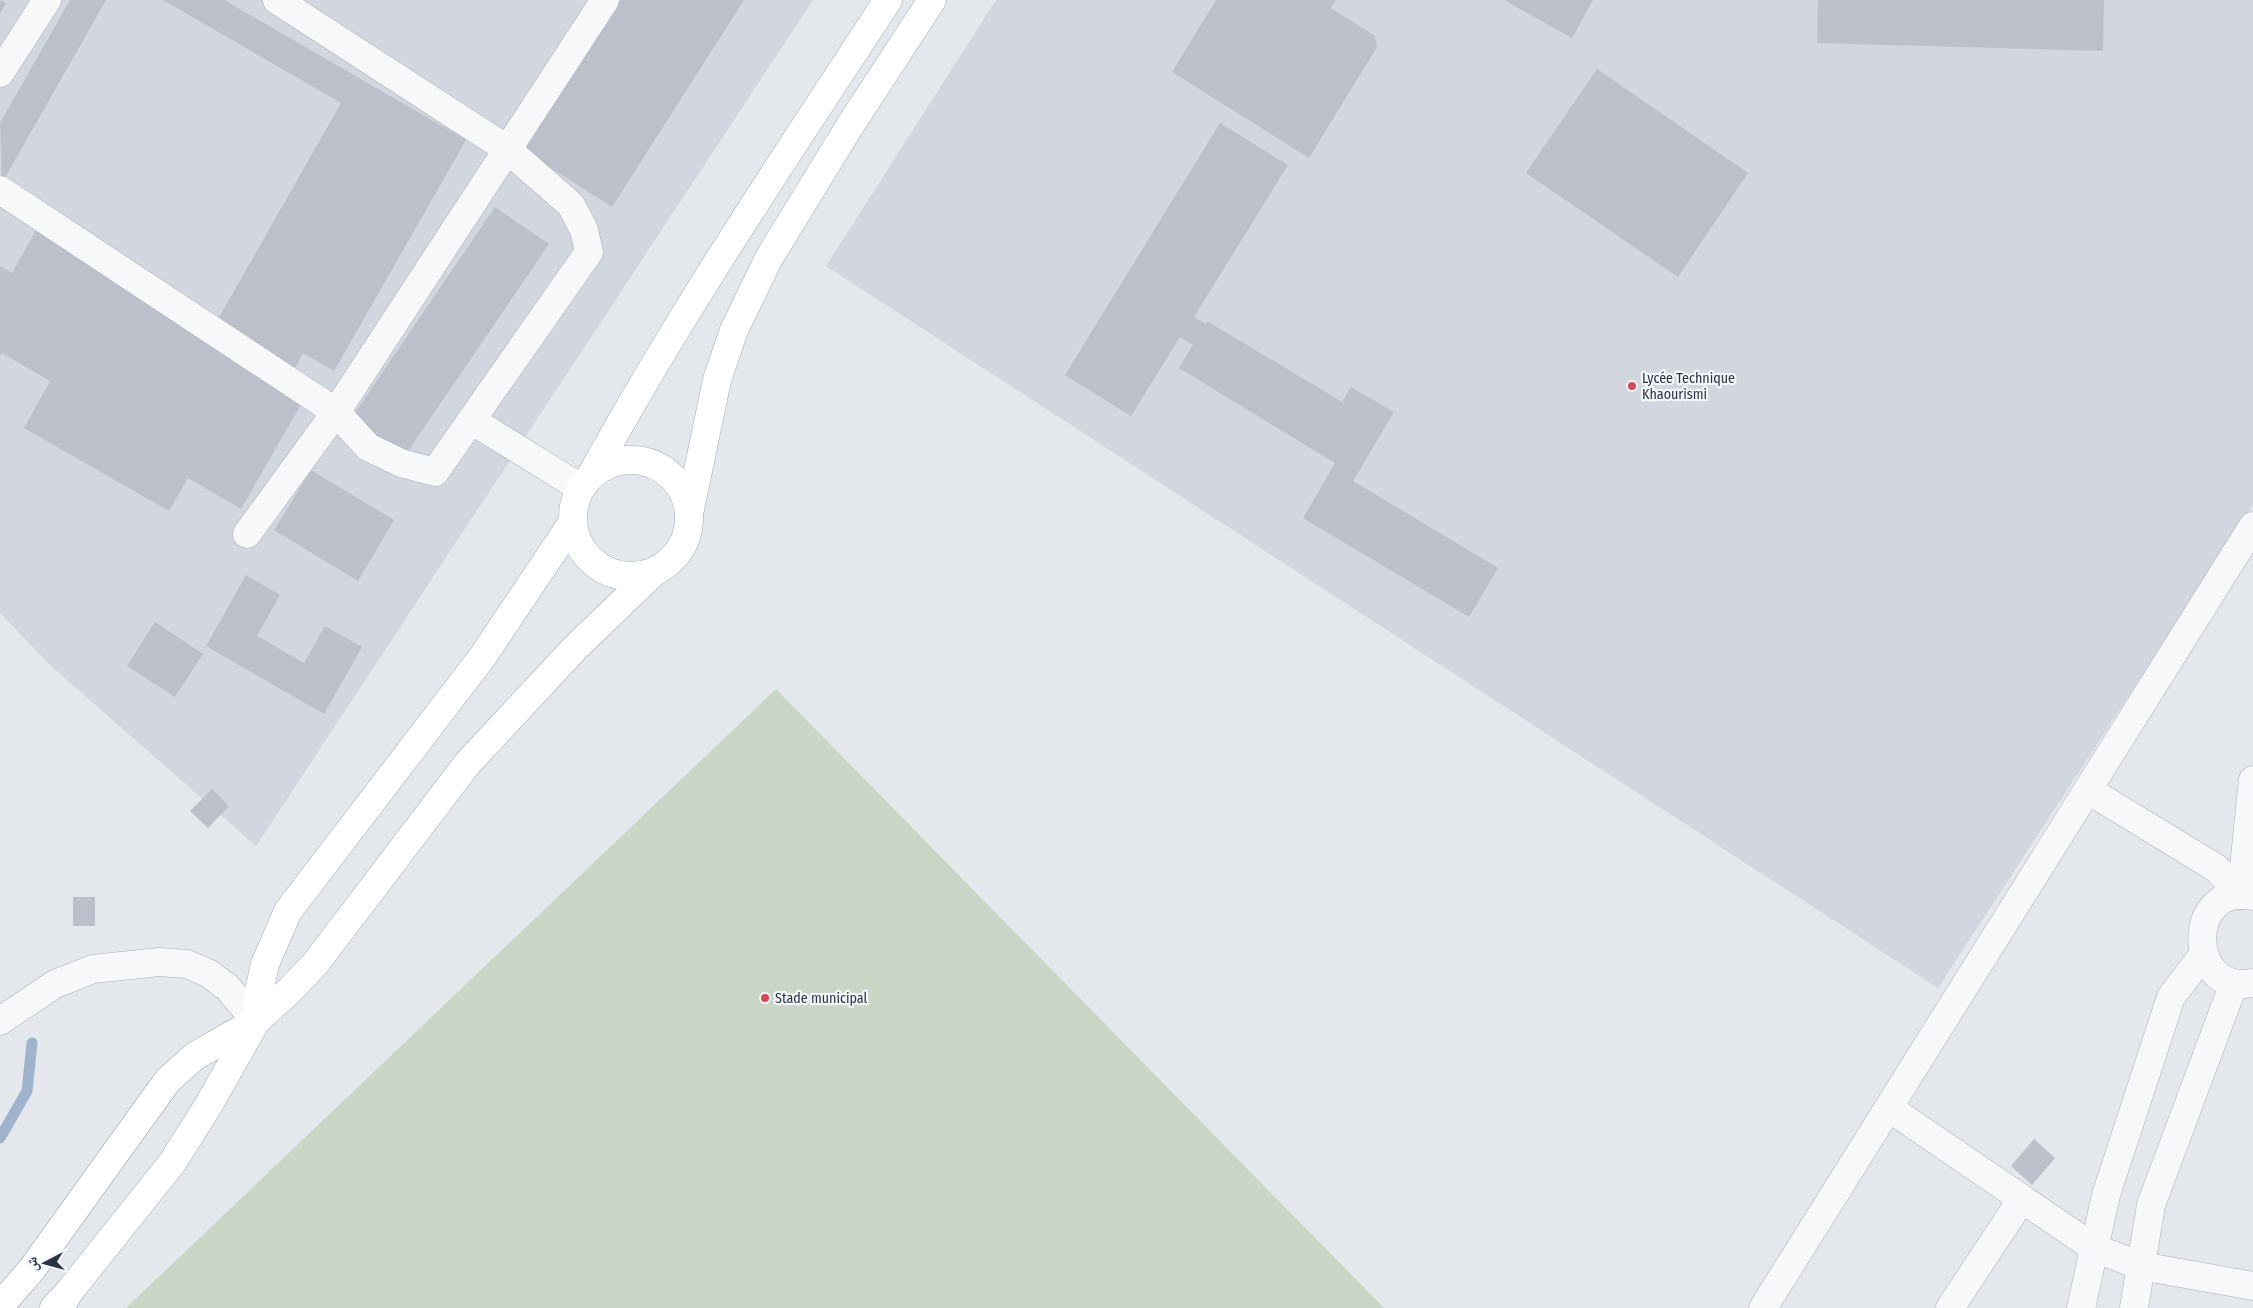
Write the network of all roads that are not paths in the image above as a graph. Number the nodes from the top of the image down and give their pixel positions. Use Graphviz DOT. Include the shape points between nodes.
graph roads {
  1 [pos="47,0"];
  2 [pos="277,0"];
  3 [pos="605,0"];
  4 [pos="888,0"];
  5 [pos="932,0"];
  6 [pos="0,72"];
  7 [pos="507,149"];
  8 [pos="0,190"];
  9 [pos="336,412"];
  10 [pos="472,420"];
  11 [pos="586,481"];
  12 [pos="689,514"];
  13 [pos="572,523"];
  14 [pos="2253,526"];
  15 [pos="247,534"];
  16 [pos="653,573"];
  17 [pos="2253,780"];
  18 [pos="2088,790"];
  19 [pos="2247,896"];
  20 [pos="2204,955"];
  21 [pos="2244,982"];
  22 [pos="256,1020"];
  23 [pos="0,1021"];
  24 [pos="1888,1108"];
  25 [pos="2022,1199"];
  26 [pos="2094,1248"];
  27 [pos="2141,1266"];
  28 [pos="2253,1286"];
  29 [pos="61,1303"];
  30 [pos="0,1306"];
  31 [pos="1763,1308"];
  32 [pos="1950,1308"];
  33 [pos="2081,1308"];
  34 [pos="2134,1308"];
  1 -- 6 [label="street"];
  2 -- 7 [label="street"];
  3 -- 7 [label="street"];
  4 -- 11 [label="main road" via="716,264"];
  5 -- 12 [label="main road" via="851,124 770,258 734,330 717,380"];
  7 -- 9 [label="street"];
  7 -- 10 [label="street" via="570,205 584,230 589,252"];
  8 -- 9 [label="street"];
  9 -- 10 [label="street" via="368,448 401,463 435,472"];
  9 -- 15 [label="street"];
  10 -- 11 [label="street"];
  11 -- 12 [label="main road" via="608,464 644,461 661,468 675,480 685,496"];
  11 -- 13 [label="main road" via="574,504"];
  12 -- 16 [label="main road" via="687,532 680,549 669,563"];
  13 -- 16 [label="main road" via="586,557 600,568 617,576"];
  13 -- 22 [label="main road" via="483,656 288,911 265,964"];
  14 -- 18 [label="street"];
  16 -- 22 [label="main road" via="575,648 467,764 315,964"];
  17 -- 19 [label="street"];
  18 -- 19 [label="street" via="2216,868"];
  18 -- 24 [label="street"];
  19 -- 20 [label="street" via="2231,897 2217,904 2208,914 2200,941"];
  20 -- 21 [label="street" via="2221,977"];
  20 -- 26 [label="street" via="2171,997 2106,1195"];
  21 -- 27 [label="street" via="2151,1205"];
  22 -- 23 [label="street" via="227,987 208,973 187,964 160,962 93,969 55,984"];
  22 -- 29 [label="main road" via="172,1163"];
  22 -- 30 [label="main road" via="195,1056 168,1080 32,1269"];
  24 -- 25 [label="street"];
  24 -- 31 [label="street"];
  25 -- 26 [label="street"];
  25 -- 32 [label="street"];
  26 -- 27 [label="street"];
  26 -- 33 [label="street"];
  27 -- 28 [label="street"];
  27 -- 34 [label="street"];
}
